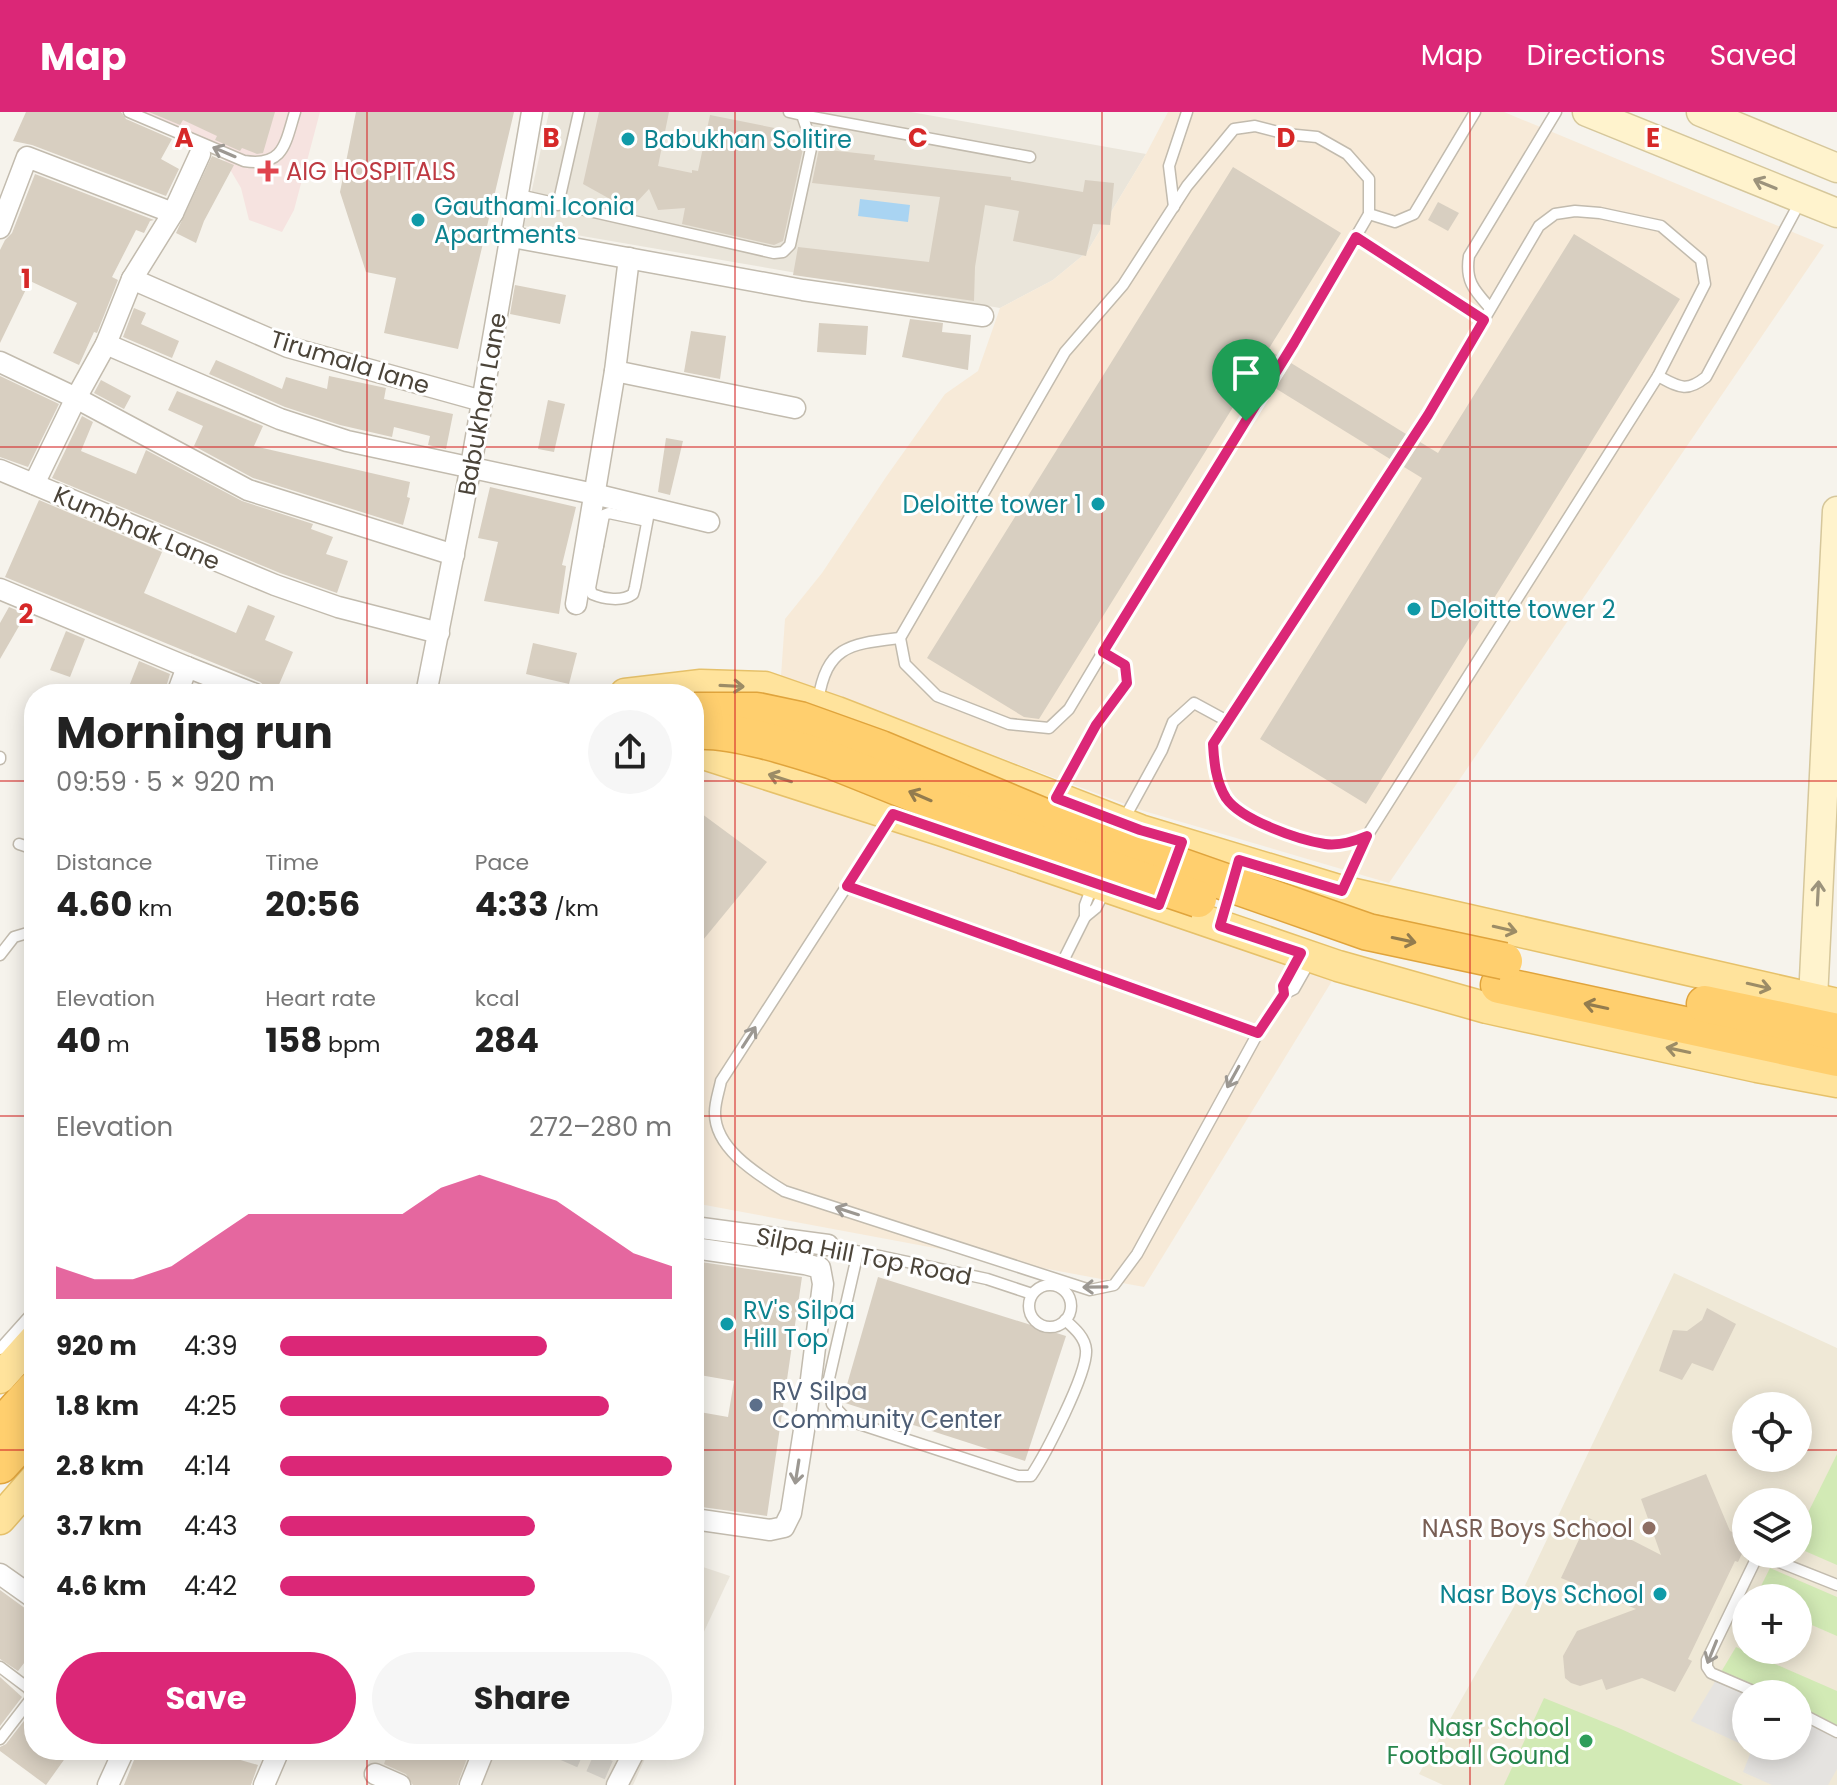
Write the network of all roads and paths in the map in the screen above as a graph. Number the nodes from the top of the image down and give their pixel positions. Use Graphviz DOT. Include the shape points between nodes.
graph roads {
  1 [pos="129,112"];
  2 [pos="295,112"];
  3 [pos="532,112"];
  4 [pos="579,112"];
  5 [pos="789,112"];
  6 [pos="1187,112"];
  7 [pos="1475,112"];
  8 [pos="1556,112"];
  9 [pos="1701,112"];
  10 [pos="1601,114"];
  11 [pos="802,115"];
  12 [pos="200,154"];
  13 [pos="1030,157"];
  14 [pos="1837,168"];
  15 [pos="519,195"];
  16 [pos="1802,199"];
  17 [pos="558,205"];
  18 [pos="1174,207"];
  19 [pos="173,213"];
  20 [pos="1837,213"];
  21 [pos="1369,214"];
  22 [pos="0,228"];
  23 [pos="512,237"];
  24 [pos="1356,237"];
  25 [pos="629,258"];
  26 [pos="132,279"];
  27 [pos="1490,308"];
  28 [pos="983,316"];
  29 [pos="1484,320"];
  30 [pos="106,344"];
  31 [pos="0,362"];
  32 [pos="615,371"];
  33 [pos="1658,376"];
  34 [pos="76,398"];
  35 [pos="482,401"];
  36 [pos="795,408"];
  37 [pos="471,466"];
  38 [pos="0,470"];
  39 [pos="34,484"];
  40 [pos="594,494"];
  41 [pos="1837,511"];
  42 [pos="648,514"];
  43 [pos="709,522"];
  44 [pos="592,545"];
  45 [pos="454,555"];
  46 [pos="0,589"];
  47 [pos="576,604"];
  48 [pos="439,633"];
  49 [pos="900,638"];
  50 [pos="1103,652"];
  51 [pos="187,667"];
  52 [pos="181,684"];
  53 [pos="230,684"];
  54 [pos="428,684"];
  55 [pos="704,685"];
  56 [pos="818,705"];
  57 [pos="704,711"];
  58 [pos="1229,722"];
  59 [pos="704,730"];
  60 [pos="704,754"];
  61 [pos="1056,798"];
  62 [pos="893,814"];
  63 [pos="1122,823"];
  64 [pos="1367,836"];
  65 [pos="1182,842"];
  66 [pos="19,844"];
  67 [pos="24,846"];
  68 [pos="1239,860"];
  69 [pos="1100,884"];
  70 [pos="847,886"];
  71 [pos="1342,891"];
  72 [pos="1159,905"];
  73 [pos="1220,926"];
  74 [pos="24,934"];
  75 [pos="0,937"];
  76 [pos="14,937"];
  77 [pos="0,955"];
  78 [pos="1306,955"];
  79 [pos="1062,963"];
  80 [pos="1502,973"];
  81 [pos="1825,1001"];
  82 [pos="1837,1032"];
  83 [pos="1258,1033"];
  84 [pos="1837,1058"];
  85 [pos="1837,1082"];
  86 [pos="704,1238"];
  87 [pos="704,1240"];
  88 [pos="828,1245"];
  89 [pos="858,1252"];
  90 [pos="1032,1294"];
  91 [pos="1065,1320"];
  92 [pos="24,1322"];
  93 [pos="0,1349"];
  94 [pos="24,1351"];
  95 [pos="0,1378"];
  96 [pos="24,1401"];
  97 [pos="0,1428"];
  98 [pos="24,1439"];
  99 [pos="0,1465"];
  100 [pos="24,1491"];
  101 [pos="0,1519"];
  102 [pos="704,1520"];
  103 [pos="0,1574"];
  104 [pos="1837,1585"];
  105 [pos="24,1591"];
  106 [pos="0,1667"];
  107 [pos="1732,1682"];
  108 [pos="24,1685"];
  109 [pos="24,1708"];
  110 [pos="1812,1719"];
  111 [pos="1837,1732"];
  112 [pos="0,1739"];
  113 [pos="119,1760"];
  114 [pos="275,1760"];
  115 [pos="480,1760"];
  116 [pos="630,1760"];
  117 [pos="375,1774"];
  118 [pos="108,1785"];
  119 [pos="264,1785"];
  120 [pos="400,1785"];
  121 [pos="470,1785"];
  122 [pos="617,1785"];
  2 -- 1 [label="lane, one-way" via="282,150 260,164"];
  3 -- 15 [label="street, Babukhan Lane"];
  4 -- 17 [label="lane"];
  5 -- 11 [label="lane"];
  6 -- 18 [label="lane" via="1169,166"];
  7 -- 21 [label="lane" via="1414,214 1395,222"];
  8 -- 27 [label="lane" via="1469,256 1470,286"];
  9 -- 14 [label="main road"];
  16 -- 10 [label="main road, one-way"];
  11 -- 13 [label="lane"];
  11 -- 17 [label="lane" via="812,144 790,245 783,252"];
  12 -- 19 [label="street"];
  15 -- 17 [label="lane"];
  15 -- 23 [label="street, Babukhan Lane"];
  16 -- 20 [label="main road"];
  16 -- 33 [label="lane" via="1706,377 1694,387 1680,387"];
  18 -- 21 [label="lane" via="1234,129 1255,126 1317,137 1347,154 1369,179"];
  18 -- 49 [label="lane" via="1123,285 1065,352"];
  19 -- 22 [label="street" via="27,157"];
  19 -- 26 [label="street"];
  21 -- 24 [label="lane"];
  23 -- 25 [label="street"];
  23 -- 35 [label="street, Babukhan Lane"];
  24 -- 29 [label="lane"];
  24 -- 50 [label="lane"];
  25 -- 28 [label="street"];
  25 -- 32 [label="street"];
  26 -- 30 [label="street"];
  26 -- 35 [label="street, Tirumala lane" via="288,347"];
  27 -- 29 [label="lane"];
  27 -- 33 [label="lane" via="1539,226 1555,214 1600,213 1661,226 1701,260 1705,284"];
  29 -- 58 [label="lane"];
  30 -- 34 [label="street"];
  30 -- 37 [label="street" via="280,419 347,441"];
  31 -- 34 [label="street"];
  32 -- 36 [label="street"];
  32 -- 40 [label="street"];
  33 -- 64 [label="lane"];
  34 -- 39 [label="street"];
  34 -- 45 [label="street" via="248,490"];
  35 -- 37 [label="street, Babukhan Lane"];
  37 -- 40 [label="street"];
  37 -- 45 [label="street, Babukhan Lane"];
  38 -- 39 [label="street, Kumbhak Lane"];
  39 -- 48 [label="street, Kumbhak Lane" via="275,585"];
  40 -- 42 [label="street"];
  40 -- 44 [label="street"];
  81 -- 41 [label="main road, one-way"];
  42 -- 43 [label="street"];
  42 -- 44 [label="lane" via="604,515"];
  42 -- 44 [label="lane" via="635,587 628,598 592,594"];
  44 -- 47 [label="street"];
  45 -- 48 [label="street, Babukhan Lane"];
  46 -- 51 [label="street"];
  48 -- 54 [label="street, Babukhan Lane"];
  49 -- 50 [label="lane" via="905,664 937,696 1009,724 1049,728 1069,709"];
  49 -- 56 [label="lane" via="860,643 835,655 821,682"];
  50 -- 61 [label="lane" via="1125,665 1127,683 1096,725"];
  51 -- 52 [label="street"];
  51 -- 53 [label="street"];
  55 -- 56 [label="main road, one-way" via="765,687"];
  56 -- 61 [label="main road"];
  57 -- 80 [label="highway, one-way, bridge" via="757,711 800,720 1071,828"];
  58 -- 63 [label="lane" via="1194,703 1173,722"];
  58 -- 64 [label="lane" via="1213,744 1225,796 1237,810 1260,824 1327,845"];
  80 -- 59 [label="highway, one-way, bridge" via="1377,960 1062,853 794,748"];
  62 -- 60 [label="main road, one-way"];
  61 -- 63 [label="main road"];
  62 -- 69 [label="main road"];
  62 -- 70 [label="lane"];
  63 -- 65 [label="main road"];
  64 -- 71 [label="lane"];
  65 -- 68 [label="main road"];
  65 -- 72 [label="main road"];
  66 -- 67 [label="lane"];
  68 -- 71 [label="main road"];
  68 -- 73 [label="main road"];
  69 -- 72 [label="main road"];
  69 -- 79 [label="lane" via="1096,908 1085,917"];
  70 -- 79 [label="lane"];
  83 -- 70 [label="lane, one-way" via="1137,1254 1114,1285 1090,1290 784,1191 751,1170 722,1139 714,1114 721,1081"];
  71 -- 81 [label="main road, one-way"];
  72 -- 73 [label="main road"];
  73 -- 78 [label="main road"];
  74 -- 76 [label="lane"];
  75 -- 76 [label="lane"];
  76 -- 77 [label="lane"];
  78 -- 83 [label="lane" via="1294,989 1284,994"];
  85 -- 78 [label="main road, one-way" via="1487,1008"];
  79 -- 83 [label="lane"];
  80 -- 82 [label="highway"];
  84 -- 80 [label="highway, one-way"];
  86 -- 88 [label="street, Silpa Hill Top Road"];
  87 -- 102 [label="street, one-way" via="820,1268 823,1284 791,1513 784,1527 770,1530"];
  88 -- 89 [label="lane, Silpa Hill Top Road"];
  89 -- 90 [label="lane, Silpa Hill Top Road" via="987,1279"];
  89 -- 91 [label="lane" via="828,1383 832,1404 847,1420 1031,1476 1085,1361 1083,1339"];
  90 -- 91 [label="lane" via="1029,1308 1034,1320 1046,1327"];
  90 -- 91 [label="lane" via="1043,1286 1063,1289 1070,1301"];
  92 -- 93 [label="lane"];
  94 -- 95 [label="main road"];
  96 -- 97 [label="highway"];
  98 -- 99 [label="highway"];
  100 -- 101 [label="main road"];
  103 -- 105 [label="street"];
  104 -- 107 [label="lane, one-way" via="1769,1558 1756,1559 1707,1660 1711,1673"];
  106 -- 108 [label="lane"];
  109 -- 112 [label="lane"];
  110 -- 111 [label="lane"];
  113 -- 118 [label="street"];
  114 -- 119 [label="street"];
  115 -- 121 [label="street"];
  116 -- 122 [label="street"];
  117 -- 120 [label="street"];
}
